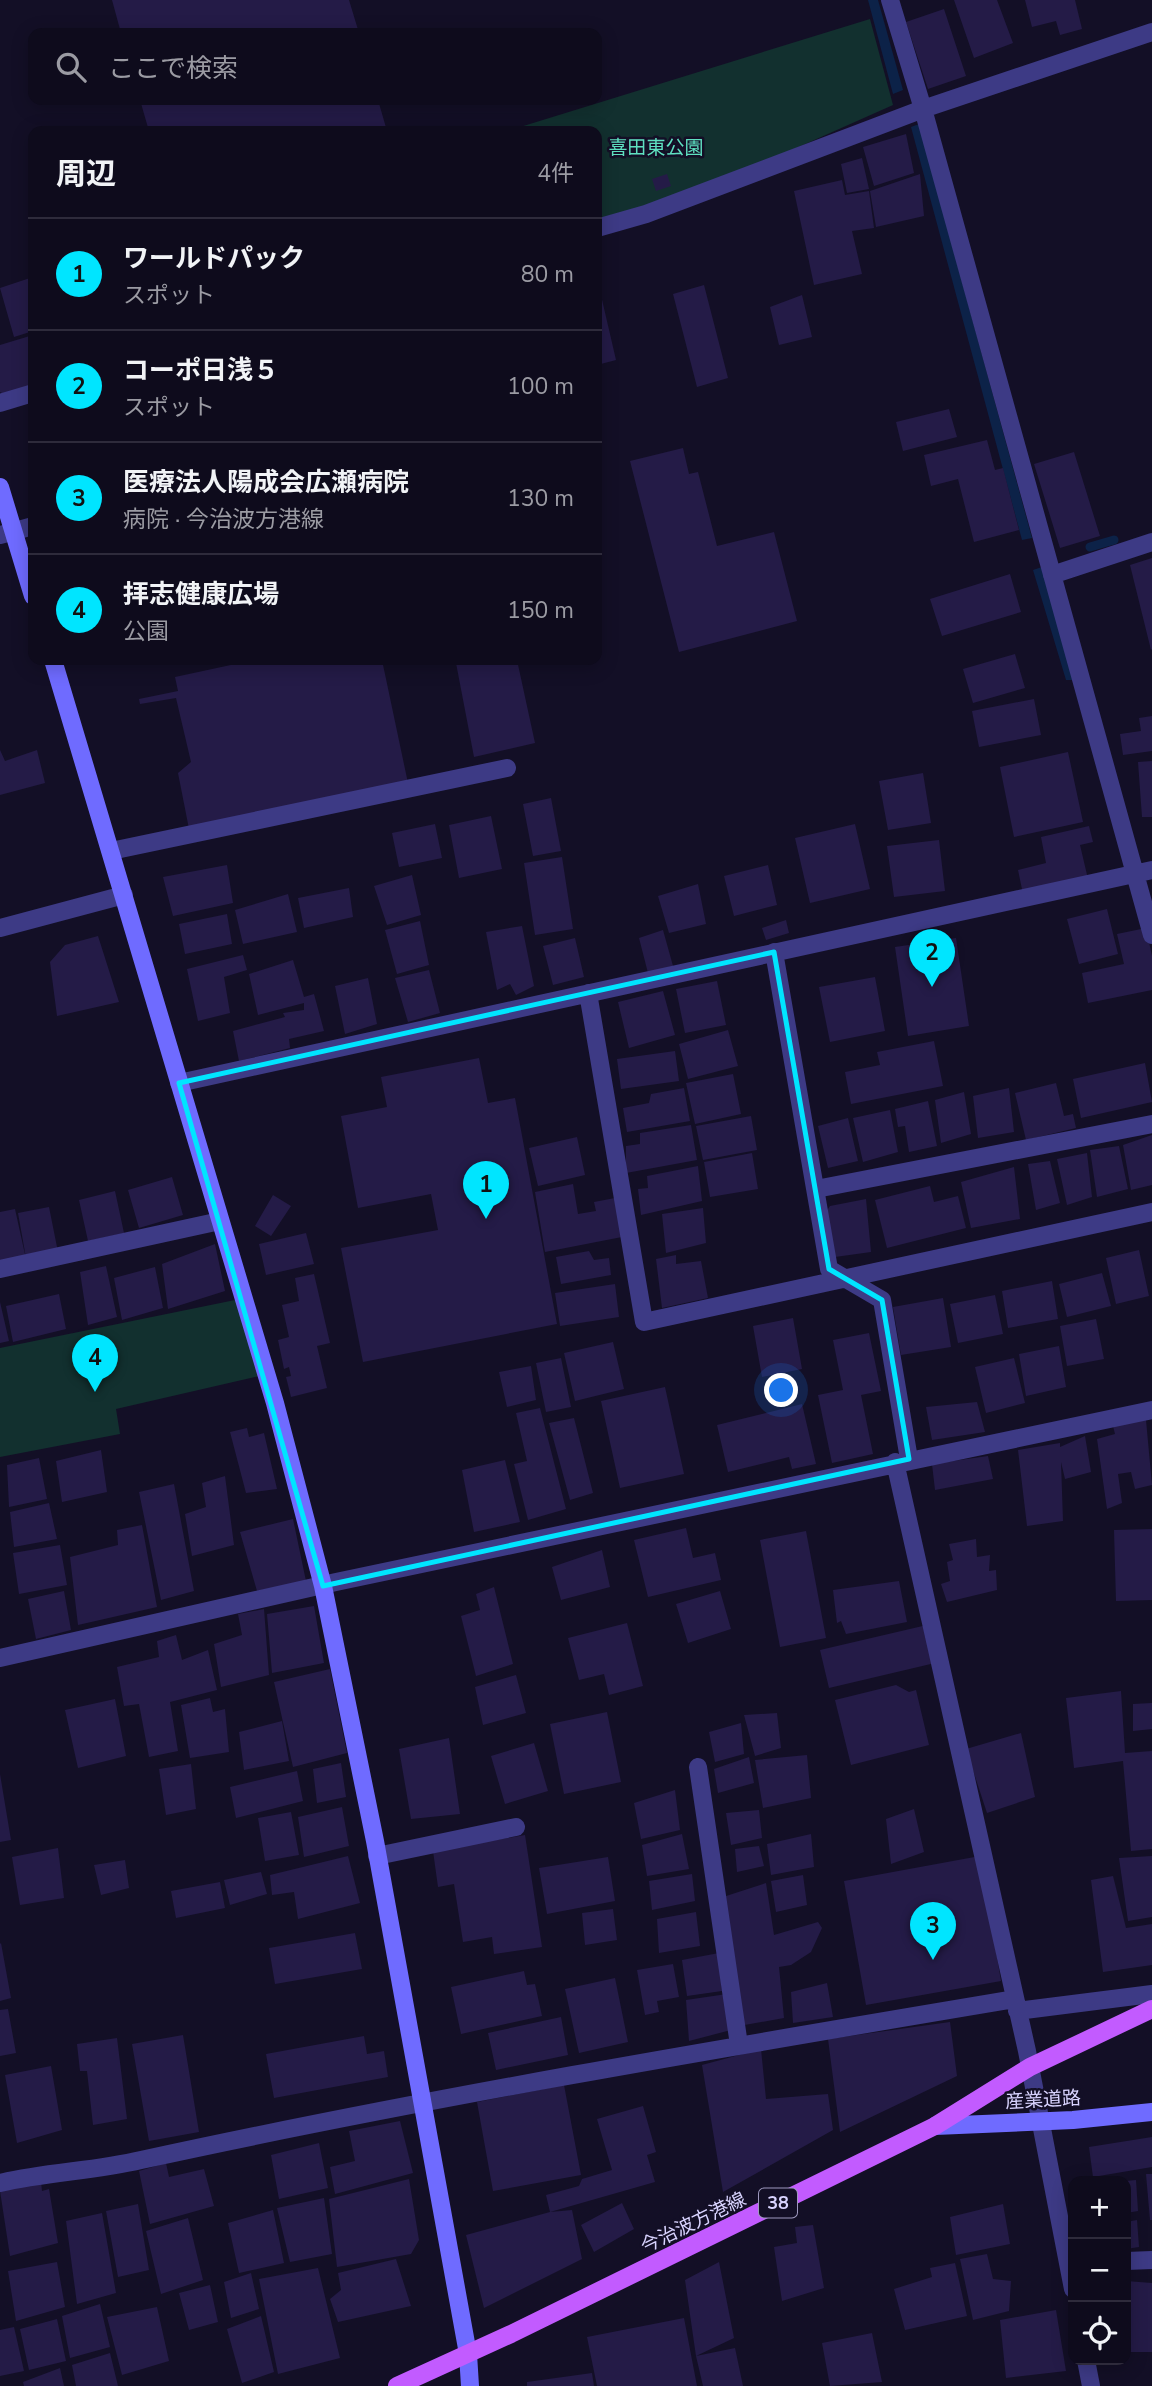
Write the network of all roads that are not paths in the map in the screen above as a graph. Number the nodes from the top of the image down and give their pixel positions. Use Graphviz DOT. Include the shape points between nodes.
graph roads {
  1 [pos="890,0"];
  2 [pos="1152,32"];
  3 [pos="923,109"];
  4 [pos="602,227"];
  5 [pos="28,395"];
  6 [pos="0,403"];
  7 [pos="0,486"];
  8 [pos="28,527"];
  9 [pos="7,533"];
  10 [pos="1152,542"];
  11 [pos="1052,575"];
  12 [pos="28,584"];
  13 [pos="55,665"];
  14 [pos="507,768"];
  15 [pos="111,851"];
  16 [pos="1152,870"];
  17 [pos="1133,873"];
  18 [pos="124,895"];
  19 [pos="0,928"];
  20 [pos="1152,935"];
  21 [pos="774,951"];
  22 [pos="588,993"];
  23 [pos="179,1083"];
  24 [pos="1152,1124"];
  25 [pos="816,1189"];
  26 [pos="1152,1212"];
  27 [pos="220,1221"];
  28 [pos="0,1269"];
  29 [pos="846,1278"];
  30 [pos="1152,1409"];
  31 [pos="902,1460"];
  32 [pos="323,1586"];
  33 [pos="0,1658"];
  34 [pos="698,1768"];
  35 [pos="516,1827"];
  36 [pos="377,1856"];
  37 [pos="1152,1994"];
  38 [pos="1016,2005"];
  39 [pos="1152,2010"];
  40 [pos="739,2045"];
  41 [pos="1030,2067"];
  42 [pos="422,2104"];
  43 [pos="1152,2112"];
  44 [pos="1039,2120"];
  45 [pos="936,2126"];
  46 [pos="0,2183"];
  47 [pos="1068,2248"];
  48 [pos="1131,2260"];
  49 [pos="1152,2260"];
  50 [pos="468,2354"];
  51 [pos="1087,2365"];
  52 [pos="397,2386"];
  53 [pos="470,2386"];
  54 [pos="1091,2386"];
  1 -- 3 [label="street"];
  2 -- 3 [label="street"];
  3 -- 4 [label="street"];
  3 -- 11 [label="street"];
  5 -- 6 [label="street"];
  7 -- 9 [label="street"];
  8 -- 9 [label="street"];
  9 -- 12 [label="street"];
  10 -- 11 [label="street"];
  11 -- 17 [label="street"];
  13 -- 15 [label="street"];
  14 -- 15 [label="street"];
  15 -- 18 [label="street"];
  16 -- 17 [label="street"];
  17 -- 20 [label="street"];
  17 -- 21 [label="street"];
  18 -- 19 [label="street"];
  18 -- 23 [label="street"];
  21 -- 22 [label="street"];
  21 -- 25 [label="street"];
  22 -- 23 [label="street"];
  22 -- 29 [label="street" via="643,1322"];
  23 -- 27 [label="street"];
  24 -- 25 [label="street"];
  25 -- 29 [label="street" via="830,1269"];
  26 -- 29 [label="street"];
  27 -- 28 [label="street"];
  27 -- 32 [label="street" via="275,1403"];
  29 -- 31 [label="street" via="882,1300"];
  30 -- 31 [label="street"];
  31 -- 32 [label="street"];
  31 -- 38 [label="street"];
  32 -- 33 [label="street"];
  32 -- 36 [label="street"];
  34 -- 40 [label="street"];
  35 -- 36 [label="street"];
  36 -- 42 [label="street"];
  37 -- 38 [label="street"];
  38 -- 40 [label="street"];
  38 -- 41 [label="street"];
  39 -- 41 [label="main road, 今治波方港線 / 38"];
  40 -- 42 [label="street"];
  41 -- 44 [label="street"];
  41 -- 45 [label="main road, 今治波方港線 / 38"];
  42 -- 46 [label="street" via="138,2161"];
  42 -- 50 [label="street"];
  43 -- 44 [label="street, 産業道路"];
  44 -- 45 [label="street, 産業道路"];
  44 -- 47 [label="street"];
  45 -- 50 [label="main road, 今治波方港線 / 38"];
  48 -- 49 [label="street"];
  50 -- 52 [label="main road, 今治波方港線 / 38"];
  50 -- 53 [label="street"];
  51 -- 54 [label="street"];
}
